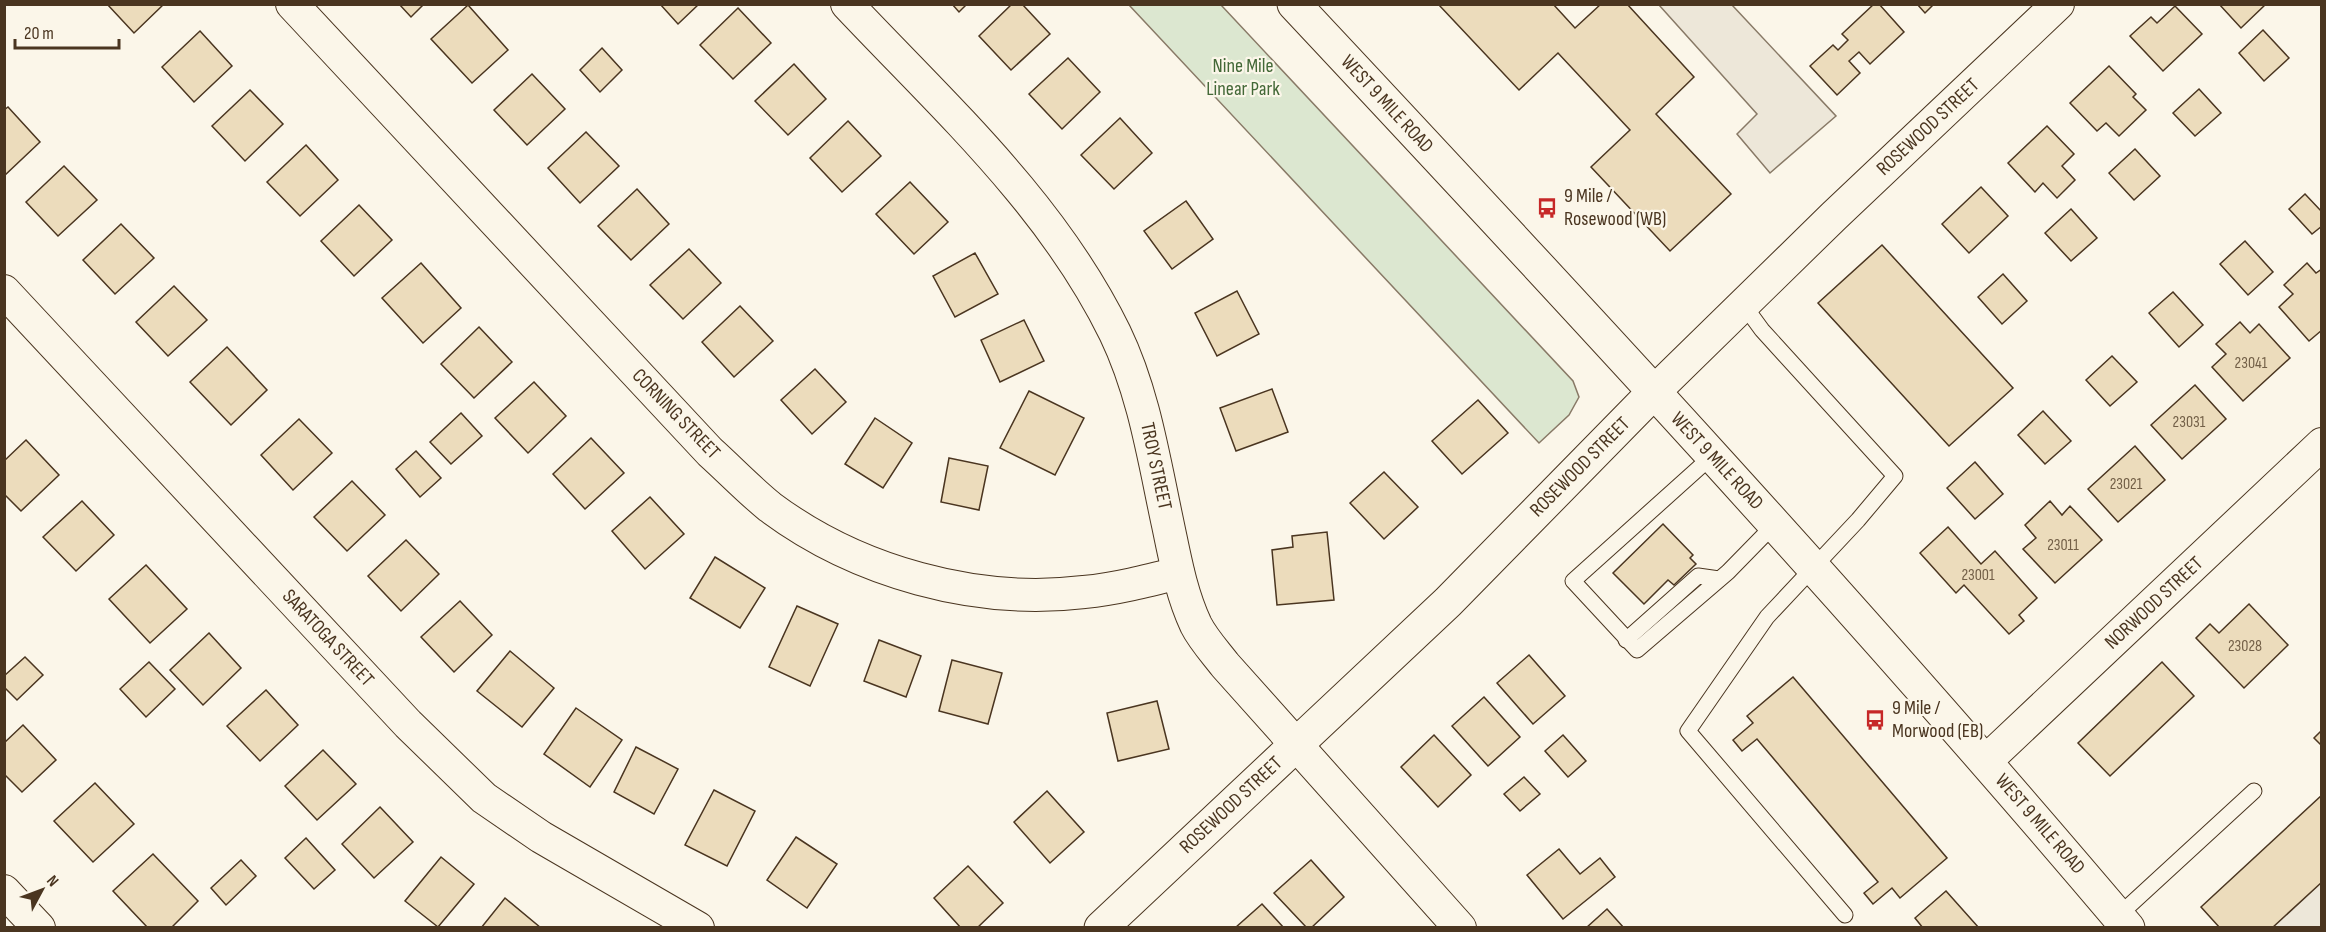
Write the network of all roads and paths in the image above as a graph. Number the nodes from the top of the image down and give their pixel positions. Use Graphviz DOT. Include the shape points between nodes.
graph roads {
  1 [pos="292,4"];
  2 [pos="847,4"];
  3 [pos="2058,4"];
  4 [pos="1303,8"];
  5 [pos="4,291"];
  6 [pos="1743,304"];
  7 [pos="1654,392"];
  8 [pos="2322,444"];
  9 [pos="1711,456"];
  10 [pos="1775,524"];
  11 [pos="1813,566"];
  12 [pos="1178,573"];
  13 [pos="1296,745"];
  14 [pos="1986,761"];
  15 [pos="2254,791"];
  16 [pos="4,891"];
  17 [pos="1845,915"];
  18 [pos="2123,922"];
  19 [pos="39,927"];
  20 [pos="698,927"];
  21 [pos="1101,927"];
  22 [pos="1460,927"];
  1 -- 12 [label="street, CORNING STREET" via="710,452 769,506 807,531 887,568 972,590 1019,595 1083,593"];
  2 -- 12 [label="street, TROY STREET" via="1017,183 1049,224 1116,333 1144,412"];
  3 -- 6 [label="street, ROSEWOOD STREET"];
  4 -- 7 [label="main road, WEST 9 MILE ROAD"];
  5 -- 20 [label="street, SARATOGA STREET" via="408,724 484,798 541,837"];
  6 -- 7 [label="street, ROSEWOOD STREET"];
  6 -- 11 [label="lane" via="1895,476"];
  7 -- 9 [label="main road, WEST 9 MILE ROAD"];
  7 -- 13 [label="main road, ROSEWOOD STREET" via="1448,602"];
  8 -- 14 [label="street, NORWOOD STREET"];
  9 -- 10 [label="main road, WEST 9 MILE ROAD"];
  9 -- 10 [label="lane" via="1573,581 1626,640 1637,650"];
  10 -- 11 [label="main road, WEST 9 MILE ROAD"];
  11 -- 14 [label="main road, WEST 9 MILE ROAD"];
  11 -- 17 [label="lane" via="1767,617 1688,731"];
  12 -- 13 [label="street, TROY STREET" via="1197,626 1225,665"];
  13 -- 21 [label="main road, ROSEWOOD STREET"];
  13 -- 22 [label="street, TROY STREET"];
  14 -- 18 [label="main road, WEST 9 MILE ROAD"];
  15 -- 18 [label="lane"];
  16 -- 19 [label="street"];
}
